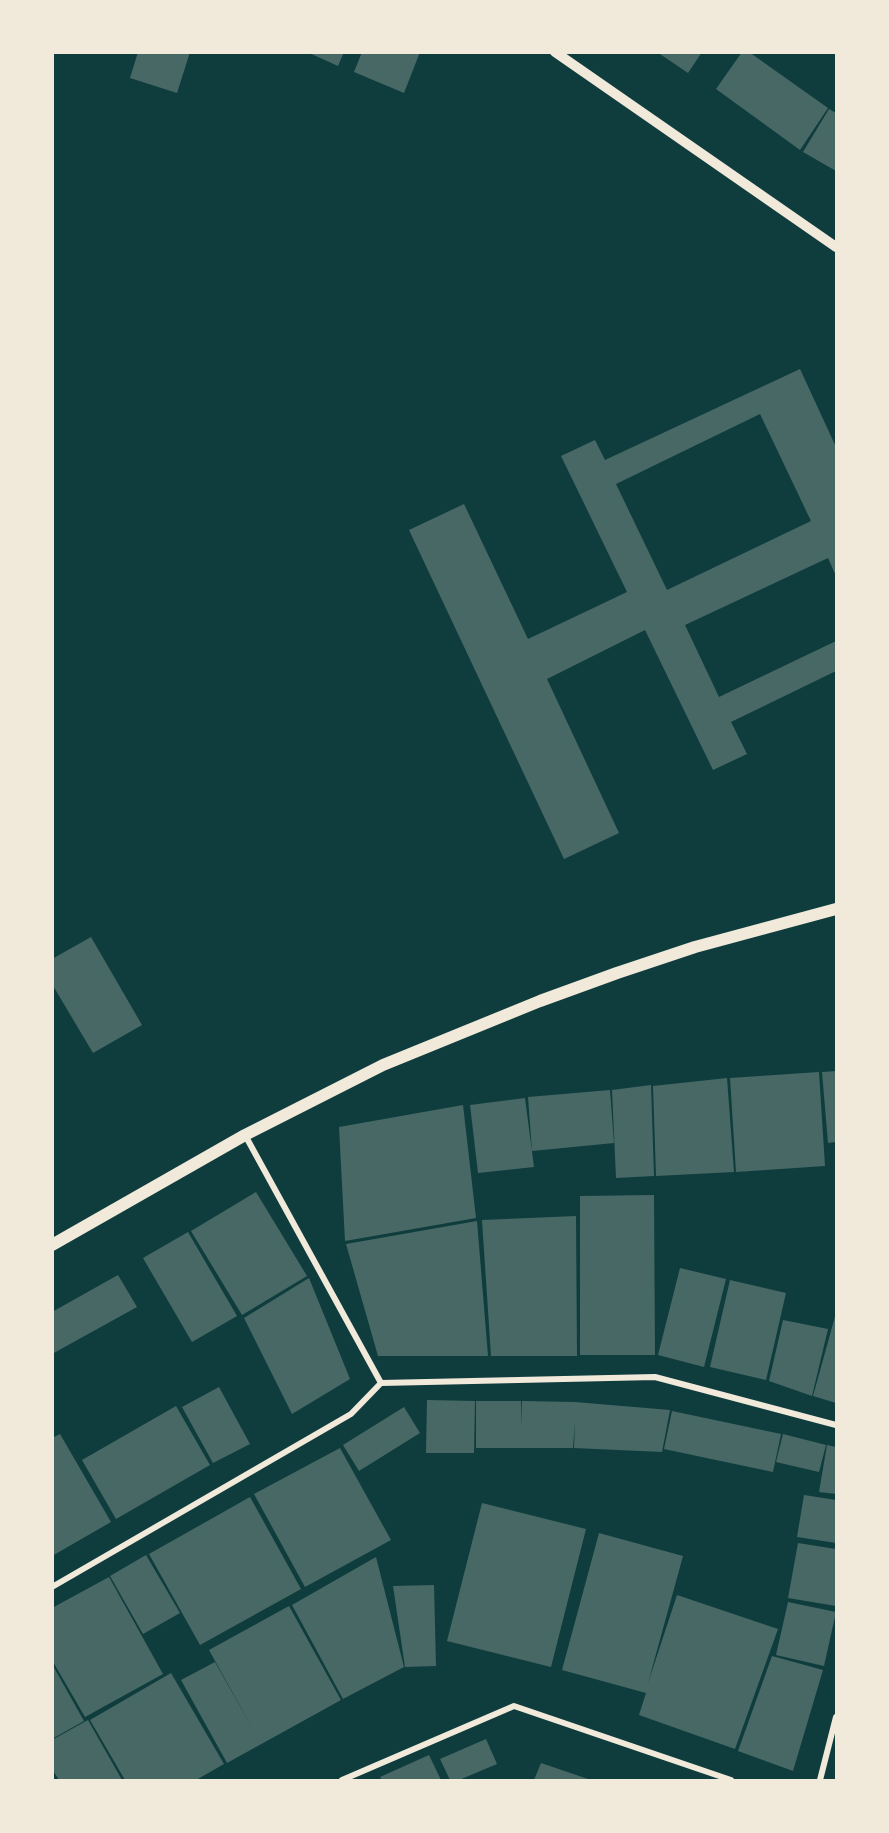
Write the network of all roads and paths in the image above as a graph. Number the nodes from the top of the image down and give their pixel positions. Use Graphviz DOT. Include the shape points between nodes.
graph roads {
  1 [pos="555,52"];
  2 [pos="837,247"];
  3 [pos="837,909"];
  4 [pos="245,1135"];
  5 [pos="52,1245"];
  6 [pos="381,1383"];
  7 [pos="837,1425"];
  8 [pos="52,1587"];
  9 [pos="837,1717"];
  10 [pos="342,1780"];
  11 [pos="731,1780"];
  12 [pos="820,1780"];
  1 -- 2 [label="street"];
  3 -- 4 [label="main road" via="695,947 540,1001 383,1065"];
  4 -- 5 [label="main road"];
  4 -- 6 [label="street"];
  6 -- 7 [label="street" via="655,1377"];
  6 -- 8 [label="street" via="351,1414"];
  9 -- 12 [label="street"];
  10 -- 11 [label="street" via="514,1706"];
}
